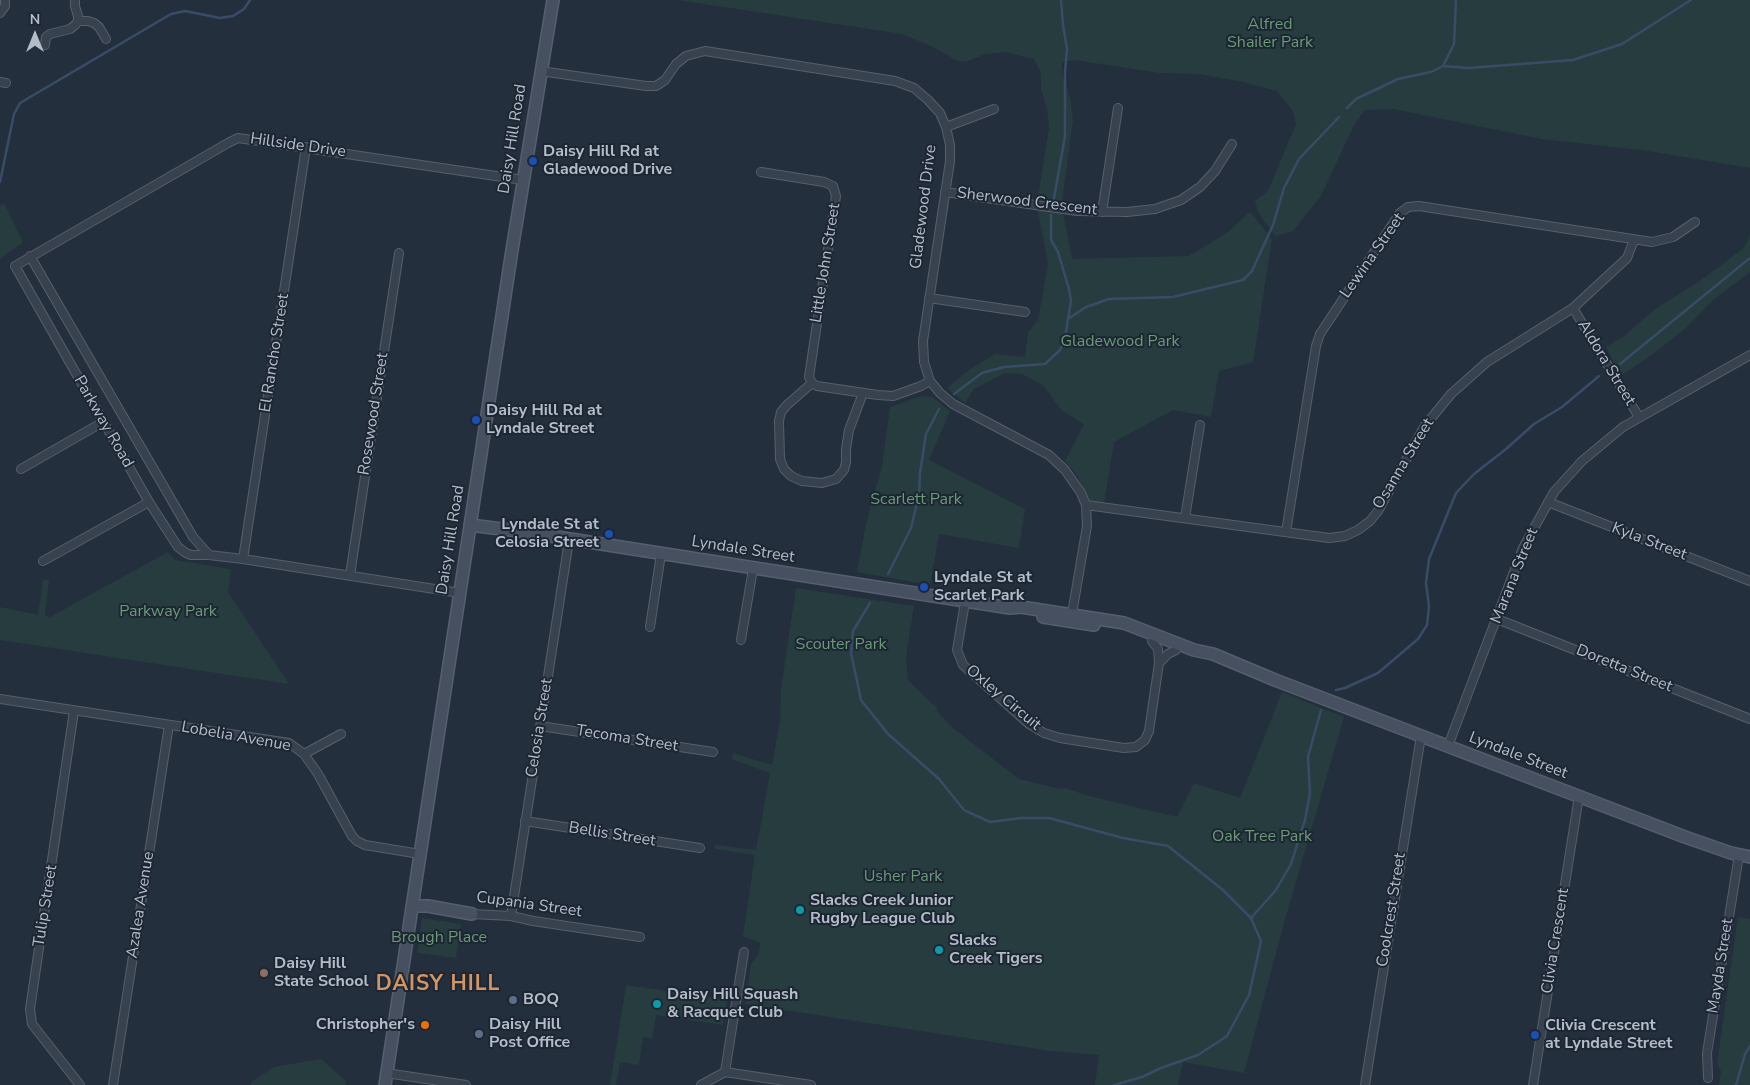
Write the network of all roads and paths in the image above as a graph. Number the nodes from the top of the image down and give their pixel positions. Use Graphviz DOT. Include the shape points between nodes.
graph roads {
  1 [pos="5,0"];
  2 [pos="75,0"];
  3 [pos="553,0"];
  4 [pos="0,13"];
  5 [pos="78,21"];
  6 [pos="106,39"];
  7 [pos="45,45"];
  8 [pos="540,71"];
  9 [pos="1118,108"];
  10 [pos="994,109"];
  11 [pos="946,126"];
  12 [pos="1232,144"];
  13 [pos="306,147"];
  14 [pos="761,172"];
  15 [pos="523,180"];
  16 [pos="945,192"];
  17 [pos="1102,212"];
  18 [pos="1695,222"];
  19 [pos="1634,240"];
  20 [pos="399,253"];
  21 [pos="30,256"];
  22 [pos="15,266"];
  23 [pos="929,298"];
  24 [pos="1573,308"];
  25 [pos="1025,312"];
  26 [pos="1750,356"];
  27 [pos="930,381"];
  28 [pos="812,383"];
  29 [pos="863,393"];
  30 [pos="1639,417"];
  31 [pos="104,422"];
  32 [pos="1200,425"];
  33 [pos="21,469"];
  34 [pos="150,502"];
  35 [pos="1548,502"];
  36 [pos="1086,505"];
  37 [pos="1185,518"];
  38 [pos="470,525"];
  39 [pos="1286,532"];
  40 [pos="569,540"];
  41 [pos="661,554"];
  42 [pos="209,555"];
  43 [pos="243,559"];
  44 [pos="43,561"];
  45 [pos="753,568"];
  46 [pos="350,575"];
  47 [pos="1750,581"];
  48 [pos="460,592"];
  49 [pos="965,602"];
  50 [pos="1071,618"];
  51 [pos="1497,619"];
  52 [pos="650,627"];
  53 [pos="741,640"];
  54 [pos="1152,641"];
  55 [pos="1176,650"];
  56 [pos="1159,663"];
  57 [pos="1275,680"];
  58 [pos="0,699"];
  59 [pos="74,710"];
  60 [pos="1750,719"];
  61 [pos="168,725"];
  62 [pos="540,726"];
  63 [pos="341,734"];
  64 [pos="1420,736"];
  65 [pos="1448,746"];
  66 [pos="713,752"];
  67 [pos="304,754"];
  68 [pos="1579,796"];
  69 [pos="525,821"];
  70 [pos="700,848"];
  71 [pos="420,854"];
  72 [pos="1744,856"];
  73 [pos="412,906"];
  74 [pos="472,914"];
  75 [pos="511,916"];
  76 [pos="640,937"];
  77 [pos="744,952"];
  78 [pos="725,1072"];
  79 [pos="386,1073"];
  80 [pos="1708,1078"];
  81 [pos="80,1085"];
  82 [pos="113,1085"];
  83 [pos="384,1085"];
  84 [pos="466,1085"];
  85 [pos="701,1085"];
  86 [pos="811,1085"];
  87 [pos="1365,1085"];
  88 [pos="1533,1085"];
  1 -- 4 [label="street"];
  2 -- 5 [label="street"];
  3 -- 8 [label="street, Daisy Hill Road"];
  5 -- 6 [label="street" via="94,23"];
  5 -- 7 [label="street" via="70,29 50,34"];
  8 -- 11 [label="street, Gladewood Drive" via="656,86 686,56 704,52 896,81 914,88 928,100"];
  8 -- 15 [label="street, Daisy Hill Road"];
  9 -- 17 [label="street"];
  10 -- 11 [label="street"];
  11 -- 16 [label="street, Gladewood Drive" via="950,161"];
  12 -- 17 [label="street, Sherwood Crescent" via="1215,171 1181,200 1155,209"];
  13 -- 15 [label="street, Hillside Drive"];
  13 -- 21 [label="street, Hillside Drive" via="238,138"];
  13 -- 43 [label="street, El Rancho Street"];
  14 -- 28 [label="street, Little John Street" via="824,182 833,186 836,196 809,377"];
  15 -- 38 [label="street, Daisy Hill Road"];
  16 -- 17 [label="street, Sherwood Crescent"];
  16 -- 23 [label="street, Gladewood Drive"];
  18 -- 19 [label="street, Lewina Street" via="1663,241"];
  19 -- 24 [label="street, Osanna Street" via="1627,258"];
  19 -- 39 [label="street, Lewina Street" via="1419,206 1408,207 1400,213 1320,334"];
  20 -- 46 [label="street, Rosewood Street"];
  21 -- 22 [label="street, Hillside Drive"];
  21 -- 42 [label="street, Parkway Road" via="194,537"];
  22 -- 31 [label="street, Parkway Road"];
  23 -- 25 [label="street"];
  23 -- 27 [label="street, Gladewood Drive" via="923,341 924,362"];
  24 -- 30 [label="street, Aldora Street"];
  24 -- 39 [label="street, Osanna Street" via="1487,362 1451,394 1424,427 1370,521 1344,536 1329,538"];
  26 -- 30 [label="street, Marana Street"];
  27 -- 29 [label="street" via="893,396"];
  27 -- 36 [label="street, Gladewood Drive" via="953,404 1049,455 1065,470"];
  28 -- 29 [label="street"];
  28 -- 29 [label="street" via="787,405 779,421 780,459 784,469 802,481 822,484 836,479 844,470 849,430"];
  30 -- 35 [label="street, Marana Street" via="1582,461"];
  31 -- 33 [label="street"];
  31 -- 34 [label="street, Parkway Road"];
  32 -- 37 [label="street"];
  34 -- 42 [label="street, Parkway Road" via="178,547 191,555"];
  34 -- 44 [label="street"];
  35 -- 47 [label="street, Kyla Street"];
  35 -- 51 [label="street, Marana Street" via="1523,548"];
  36 -- 37 [label="street, Osanna Street"];
  36 -- 50 [label="street, Gladewood Drive" via="1087,526"];
  37 -- 39 [label="street, Osanna Street"];
  38 -- 40 [label="street, Lyndale Street"];
  38 -- 48 [label="street, Daisy Hill Road"];
  40 -- 41 [label="street, Lyndale Street"];
  40 -- 62 [label="street, Celosia Street"];
  41 -- 45 [label="street, Lyndale Street"];
  41 -- 52 [label="street"];
  42 -- 43 [label="street, Parkway Road"];
  43 -- 46 [label="street, Parkway Road"];
  45 -- 49 [label="street, Lyndale Street"];
  45 -- 53 [label="street"];
  46 -- 48 [label="street, Parkway Road"];
  48 -- 71 [label="street, Daisy Hill Road"];
  49 -- 50 [label="street, Lyndale Street" via="1021,607"];
  49 -- 56 [label="street, Oxley Circuit" via="958,650 963,665 1029,724 1044,733 1115,747 1136,747 1145,740 1149,731"];
  50 -- 54 [label="street, Lyndale Street" via="1130,632"];
  50 -- 57 [label="street, Lyndale Street" via="1135,626"];
  51 -- 60 [label="street, Doretta Street"];
  51 -- 65 [label="street, Marana Street"];
  54 -- 55 [label="street, Lyndale Street"];
  54 -- 56 [label="street, Oxley Circuit" via="1158,649"];
  55 -- 56 [label="street"];
  55 -- 57 [label="street, Lyndale Street"];
  57 -- 64 [label="street, Lyndale Street"];
  58 -- 59 [label="street, Lobelia Avenue"];
  59 -- 61 [label="street, Lobelia Avenue"];
  59 -- 81 [label="street, Tulip Street" via="30,1010 32,1024"];
  61 -- 67 [label="street, Lobelia Avenue" via="289,743"];
  61 -- 82 [label="street, Azalea Avenue"];
  62 -- 66 [label="street, Tecoma Street"];
  62 -- 69 [label="street, Celosia Street"];
  63 -- 67 [label="street"];
  64 -- 65 [label="street, Lyndale Street"];
  64 -- 87 [label="street, Coolcrest Street"];
  65 -- 68 [label="street, Lyndale Street"];
  67 -- 71 [label="street, Lobelia Avenue" via="357,842"];
  68 -- 72 [label="street, Lyndale Street"];
  68 -- 88 [label="street, Clivia Crescent"];
  69 -- 70 [label="street, Bellis Street"];
  69 -- 75 [label="street, Celosia Street"];
  71 -- 73 [label="street, Daisy Hill Road"];
  72 -- 80 [label="street, Mayda Street" via="1707,1053"];
  73 -- 74 [label="street, Cupania Street"];
  73 -- 79 [label="street, Daisy Hill Road"];
  74 -- 75 [label="street, Cupania Street"];
  75 -- 76 [label="street, Cupania Street"];
  77 -- 78 [label="street"];
  78 -- 85 [label="street"];
  78 -- 86 [label="street"];
  79 -- 83 [label="street, Daisy Hill Road"];
  79 -- 84 [label="street"];
}
